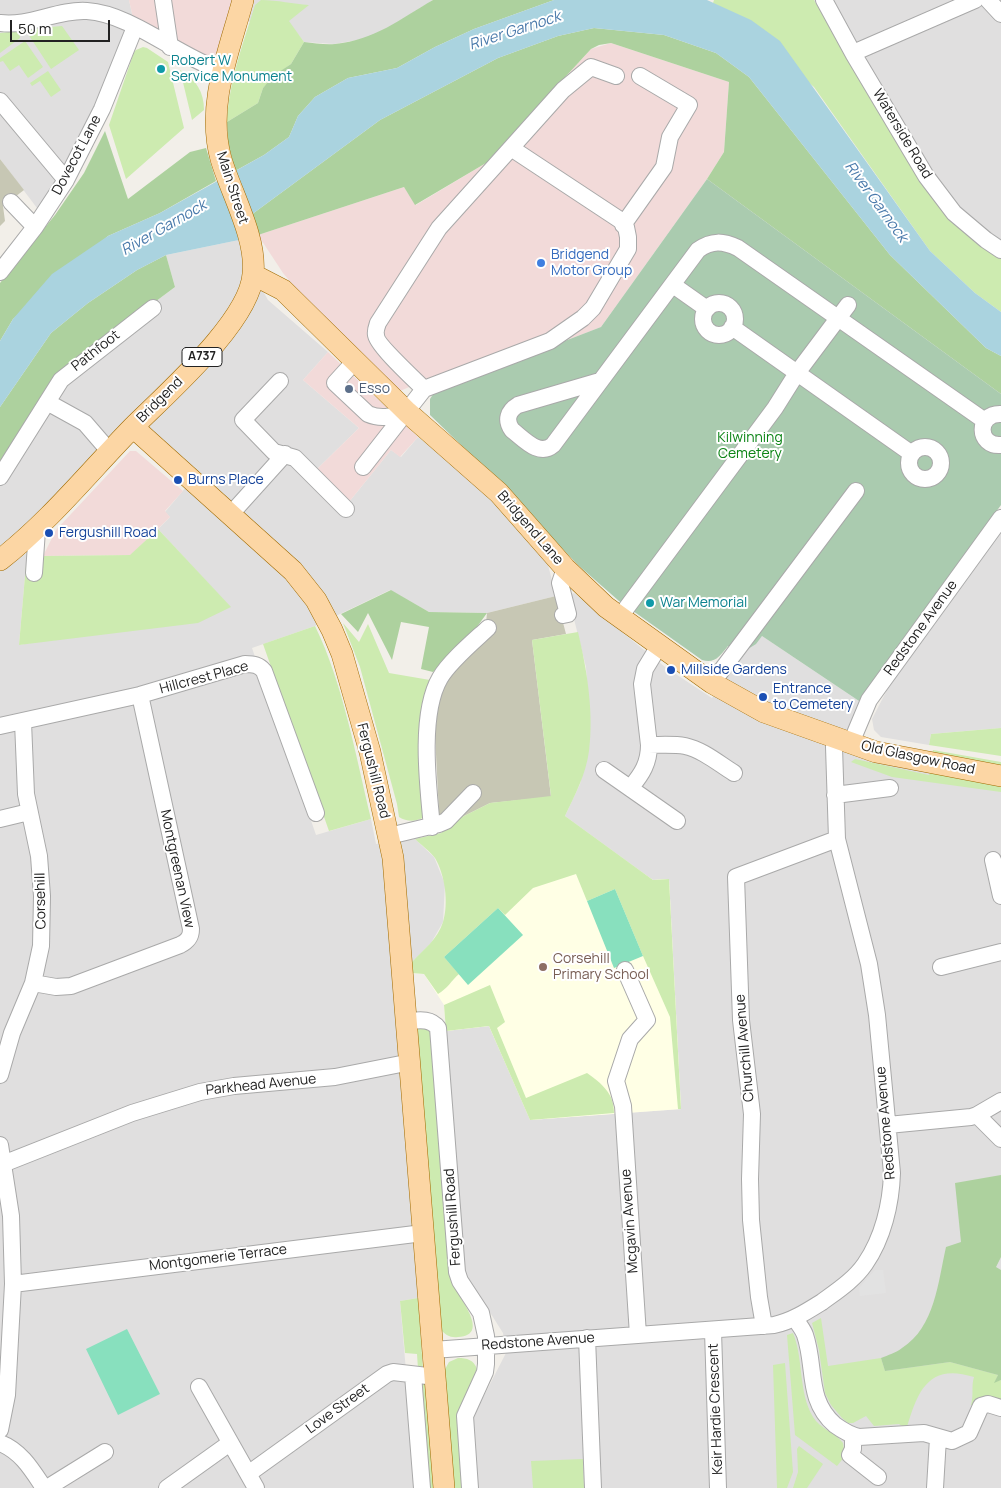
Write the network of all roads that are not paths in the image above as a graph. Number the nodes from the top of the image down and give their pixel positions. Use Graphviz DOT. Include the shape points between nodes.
graph roads {
  1 [pos="243,0"];
  2 [pos="824,0"];
  3 [pos="975,0"];
  4 [pos="988,0"];
  5 [pos="164,4"];
  6 [pos="1001,14"];
  7 [pos="0,23"];
  8 [pos="135,27"];
  9 [pos="170,47"];
  10 [pos="854,55"];
  11 [pos="222,71"];
  12 [pos="616,76"];
  13 [pos="640,76"];
  14 [pos="2,107"];
  15 [pos="511,148"];
  16 [pos="66,180"];
  17 [pos="11,202"];
  18 [pos="624,224"];
  19 [pos="35,227"];
  20 [pos="1001,250"];
  21 [pos="0,272"];
  22 [pos="254,275"];
  23 [pos="672,284"];
  24 [pos="848,305"];
  25 [pos="153,308"];
  26 [pos="839,318"];
  27 [pos="355,361"];
  28 [pos="798,373"];
  29 [pos="280,381"];
  30 [pos="600,382"];
  31 [pos="424,389"];
  32 [pos="47,402"];
  33 [pos="407,412"];
  34 [pos="1001,414"];
  35 [pos="985,421"];
  36 [pos="133,427"];
  37 [pos="1001,445"];
  38 [pos="110,452"];
  39 [pos="285,454"];
  40 [pos="912,454"];
  41 [pos="363,467"];
  42 [pos="0,478"];
  43 [pos="856,490"];
  44 [pos="346,509"];
  45 [pos="230,514"];
  46 [pos="1001,518"];
  47 [pos="37,530"];
  48 [pos="0,560"];
  49 [pos="565,568"];
  50 [pos="34,573"];
  51 [pos="563,615"];
  52 [pos="619,618"];
  53 [pos="488,628"];
  54 [pos="659,646"];
  55 [pos="712,683"];
  56 [pos="140,695"];
  57 [pos="23,722"];
  58 [pos="0,726"];
  59 [pos="843,740"];
  60 [pos="649,745"];
  61 [pos="604,770"];
  62 [pos="734,773"];
  63 [pos="1001,776"];
  64 [pos="631,787"];
  65 [pos="890,788"];
  66 [pos="474,793"];
  67 [pos="835,795"];
  68 [pos="29,812"];
  69 [pos="316,813"];
  70 [pos="0,819"];
  71 [pos="676,821"];
  72 [pos="432,826"];
  73 [pos="389,836"];
  74 [pos="837,839"];
  75 [pos="993,860"];
  76 [pos="1001,896"];
  77 [pos="1001,952"];
  78 [pos="940,967"];
  79 [pos="625,970"];
  80 [pos="32,983"];
  81 [pos="408,1021"];
  82 [pos="411,1062"];
  83 [pos="0,1075"];
  84 [pos="1001,1101"];
  85 [pos="977,1115"];
  86 [pos="888,1125"];
  87 [pos="1001,1139"];
  88 [pos="0,1145"];
  89 [pos="4,1164"];
  90 [pos="423,1233"];
  91 [pos="13,1284"];
  92 [pos="795,1318"];
  93 [pos="5,1324"];
  94 [pos="764,1326"];
  95 [pos="713,1331"];
  96 [pos="638,1335"];
  97 [pos="587,1338"];
  98 [pos="486,1346"];
  99 [pos="433,1350"];
  100 [pos="413,1375"];
  101 [pos="436,1378"];
  102 [pos="199,1387"];
  103 [pos="1001,1408"];
  104 [pos="0,1430"];
  105 [pos="853,1436"];
  106 [pos="938,1438"];
  107 [pos="0,1443"];
  108 [pos="230,1443"];
  109 [pos="105,1452"];
  110 [pos="878,1477"];
  111 [pos="252,1481"];
  112 [pos="46,1488"];
  113 [pos="167,1488"];
  114 [pos="422,1488"];
  115 [pos="444,1488"];
  116 [pos="470,1488"];
  117 [pos="593,1488"];
  118 [pos="718,1488"];
  119 [pos="935,1488"];
  1 -- 11 [label="main road, A737"];
  2 -- 10 [label="street, Waterside Road"];
  3 -- 10 [label="street"];
  4 -- 6 [label="street"];
  5 -- 8 [label="street" via="154,20"];
  5 -- 9 [label="street"];
  7 -- 8 [label="street" via="86,11 113,16"];
  8 -- 9 [label="street"];
  8 -- 16 [label="street, Dovecot Lane" via="102,109"];
  9 -- 11 [label="street"];
  10 -- 20 [label="street, Waterside Road" via="926,176 954,213"];
  11 -- 22 [label="main road, Main Street / A737" via="216,113 218,142 249,240"];
  12 -- 15 [label="street" via="591,67 563,90"];
  13 -- 18 [label="street" via="689,105 670,137 664,167"];
  14 -- 16 [label="street"];
  15 -- 18 [label="street"];
  15 -- 31 [label="street" via="439,228 378,323 377,338 385,350"];
  16 -- 19 [label="street, Dovecot Lane"];
  17 -- 19 [label="street"];
  18 -- 31 [label="street" via="628,249 593,308 583,318 550,341"];
  19 -- 21 [label="street, Dovecot Lane"];
  22 -- 27 [label="main road, Bridgend Lane" via="283,290"];
  22 -- 36 [label="main road, Bridgend / A737" via="242,307 213,344"];
  23 -- 26 [label="street" via="698,250 710,243 724,242 738,248"];
  23 -- 28 [label="street" via="707,309 715,303 729,306 735,315 732,327"];
  23 -- 30 [label="street"];
  24 -- 26 [label="street"];
  25 -- 32 [label="street, Pathfoot" via="70,371"];
  26 -- 28 [label="street"];
  26 -- 35 [label="street"];
  27 -- 33 [label="main road, Bridgend Lane"];
  27 -- 33 [label="street" via="335,383 368,414 380,418"];
  28 -- 40 [label="street"];
  28 -- 52 [label="street"];
  29 -- 39 [label="street" via="243,420 274,452"];
  30 -- 30 [label="street" via="518,405 509,413 509,426 535,448 549,449"];
  31 -- 33 [label="street"];
  32 -- 38 [label="street" via="85,423"];
  32 -- 42 [label="street, Pathfoot"];
  33 -- 41 [label="street"];
  33 -- 49 [label="main road, Bridgend Lane" via="499,493"];
  34 -- 35 [label="street"];
  35 -- 37 [label="street" via="984,437 992,444"];
  36 -- 38 [label="main road, A737"];
  36 -- 45 [label="main road, Fergushill Road"];
  38 -- 47 [label="main road, A737"];
  39 -- 44 [label="street" via="295,458"];
  39 -- 45 [label="street"];
  43 -- 55 [label="street"];
  45 -- 73 [label="main road, Fergushill Road" via="294,571 316,600 332,630 351,681"];
  46 -- 59 [label="street, Redstone Avenue"];
  47 -- 48 [label="main road, A737"];
  47 -- 50 [label="street"];
  49 -- 51 [label="street" via="560,583 568,614"];
  49 -- 52 [label="main road, Bridgend Lane"];
  52 -- 54 [label="main road, Bridgend Lane"];
  53 -- 72 [label="street" via="440,678 431,701 427,755"];
  54 -- 55 [label="main road, Bridgend Lane"];
  54 -- 60 [label="street" via="645,669 642,684"];
  55 -- 59 [label="main road, Bridgend Lane" via="764,712"];
  56 -- 57 [label="street, Hillcrest Place"];
  56 -- 69 [label="street, Hillcrest Place" via="245,664 260,666"];
  56 -- 80 [label="street, Montgreenan View" via="191,934 180,945 70,986"];
  57 -- 58 [label="street, Hillcrest Place"];
  57 -- 68 [label="street, Corsehill"];
  59 -- 63 [label="main road, Old Glasgow Road" via="876,752"];
  59 -- 67 [label="street, Redstone Avenue" via="834,747"];
  60 -- 62 [label="street" via="698,750"];
  60 -- 64 [label="street" via="647,765"];
  61 -- 64 [label="street"];
  64 -- 71 [label="street"];
  65 -- 67 [label="street"];
  66 -- 72 [label="street" via="446,821"];
  67 -- 74 [label="street, Redstone Avenue"];
  68 -- 70 [label="street"];
  68 -- 80 [label="street, Corsehill" via="39,856 42,896 42,946"];
  72 -- 73 [label="street"];
  73 -- 81 [label="main road, Fergushill Road" via="394,858"];
  74 -- 86 [label="street, Redstone Avenue" via="869,964"];
  74 -- 94 [label="street, Churchill Avenue" via="736,877 741,1020 752,1114 751,1220"];
  75 -- 76 [label="street"];
  77 -- 78 [label="street"];
  79 -- 96 [label="street, Mcgavin Avenue" via="647,1020 630,1039 616,1081 623,1106"];
  80 -- 83 [label="street, Corsehill"];
  81 -- 82 [label="main road, Fergushill Road"];
  81 -- 98 [label="street, Fergushill Road" via="429,1020 438,1028 457,1272 481,1313"];
  82 -- 89 [label="street, Parkhead Avenue" via="335,1077 200,1092 132,1112"];
  82 -- 90 [label="main road, Fergushill Road"];
  84 -- 85 [label="street"];
  85 -- 86 [label="street"];
  85 -- 87 [label="street"];
  86 -- 92 [label="street, Redstone Avenue" via="891,1189 878,1242 852,1279"];
  88 -- 89 [label="street"];
  89 -- 91 [label="street" via="11,1216"];
  90 -- 91 [label="street, Montgomerie Terrace"];
  90 -- 99 [label="main road, Fergushill Road"];
  91 -- 93 [label="street"];
  92 -- 94 [label="street, Redstone Avenue"];
  92 -- 105 [label="street" via="804,1334 822,1412 838,1428"];
  93 -- 104 [label="street" via="7,1395"];
  94 -- 95 [label="street, Redstone Avenue"];
  95 -- 96 [label="street, Redstone Avenue"];
  95 -- 118 [label="street, Keir Hardie Crescent"];
  96 -- 97 [label="street, Redstone Avenue"];
  97 -- 98 [label="street, Redstone Avenue"];
  97 -- 117 [label="street"];
  98 -- 99 [label="street, Redstone Avenue"];
  98 -- 116 [label="street, Fergushill Road" via="485,1372 465,1416"];
  99 -- 101 [label="main road, Fergushill Road"];
  100 -- 101 [label="street, Love Street"];
  100 -- 111 [label="street, Love Street" via="388,1374"];
  100 -- 114 [label="street"];
  101 -- 115 [label="main road, Fergushill Road"];
  102 -- 108 [label="street"];
  103 -- 106 [label="street" via="988,1404 981,1406 969,1433 952,1441"];
  105 -- 106 [label="street" via="924,1434"];
  105 -- 110 [label="street" via="850,1455"];
  106 -- 119 [label="street"];
  107 -- 112 [label="street" via="30,1466"];
  108 -- 111 [label="street"];
  108 -- 113 [label="street"];
  109 -- 112 [label="street"];
}
